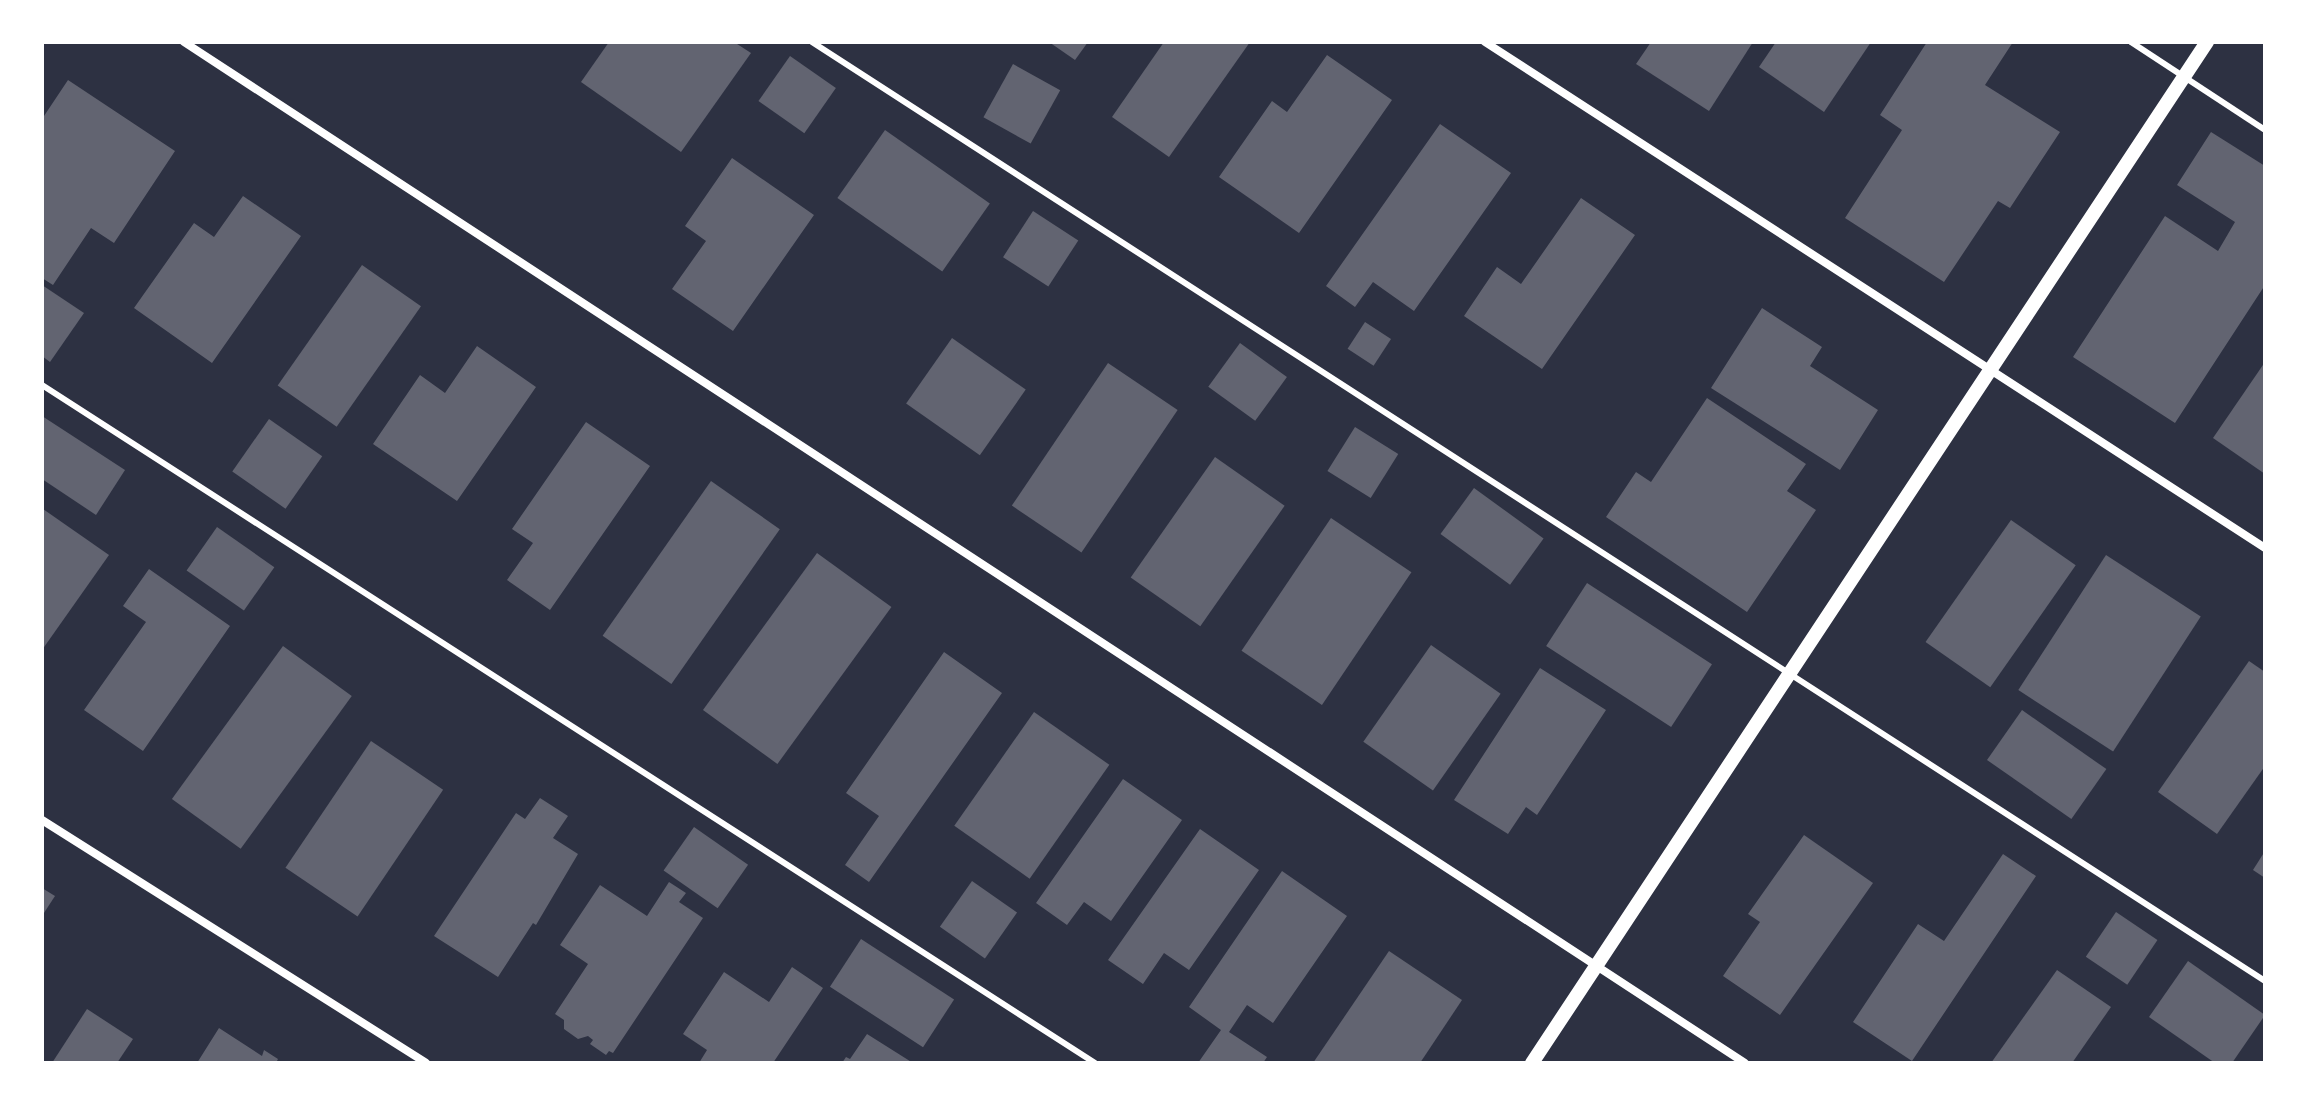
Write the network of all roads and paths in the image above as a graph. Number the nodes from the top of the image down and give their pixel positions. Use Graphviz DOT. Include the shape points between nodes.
graph roads {
  1 [pos="184,42"];
  2 [pos="812,42"];
  3 [pos="1485,42"];
  4 [pos="2131,42"];
  5 [pos="2207,42"];
  6 [pos="2185,77"];
  7 [pos="2265,130"];
  8 [pos="1990,369"];
  9 [pos="42,385"];
  10 [pos="2265,548"];
  11 [pos="1789,672"];
  12 [pos="42,820"];
  13 [pos="1596,965"];
  14 [pos="2265,981"];
  15 [pos="426,1063"];
  16 [pos="1095,1063"];
  17 [pos="1532,1063"];
  18 [pos="1745,1063"];
  1 -- 13 [label="street"];
  2 -- 11 [label="lane"];
  3 -- 8 [label="street"];
  4 -- 6 [label="lane"];
  5 -- 6 [label="street"];
  6 -- 7 [label="lane"];
  6 -- 8 [label="street"];
  8 -- 10 [label="street"];
  8 -- 11 [label="street"];
  9 -- 16 [label="lane"];
  11 -- 13 [label="street"];
  11 -- 14 [label="lane"];
  12 -- 15 [label="street"];
  13 -- 17 [label="street"];
  13 -- 18 [label="street"];
}
